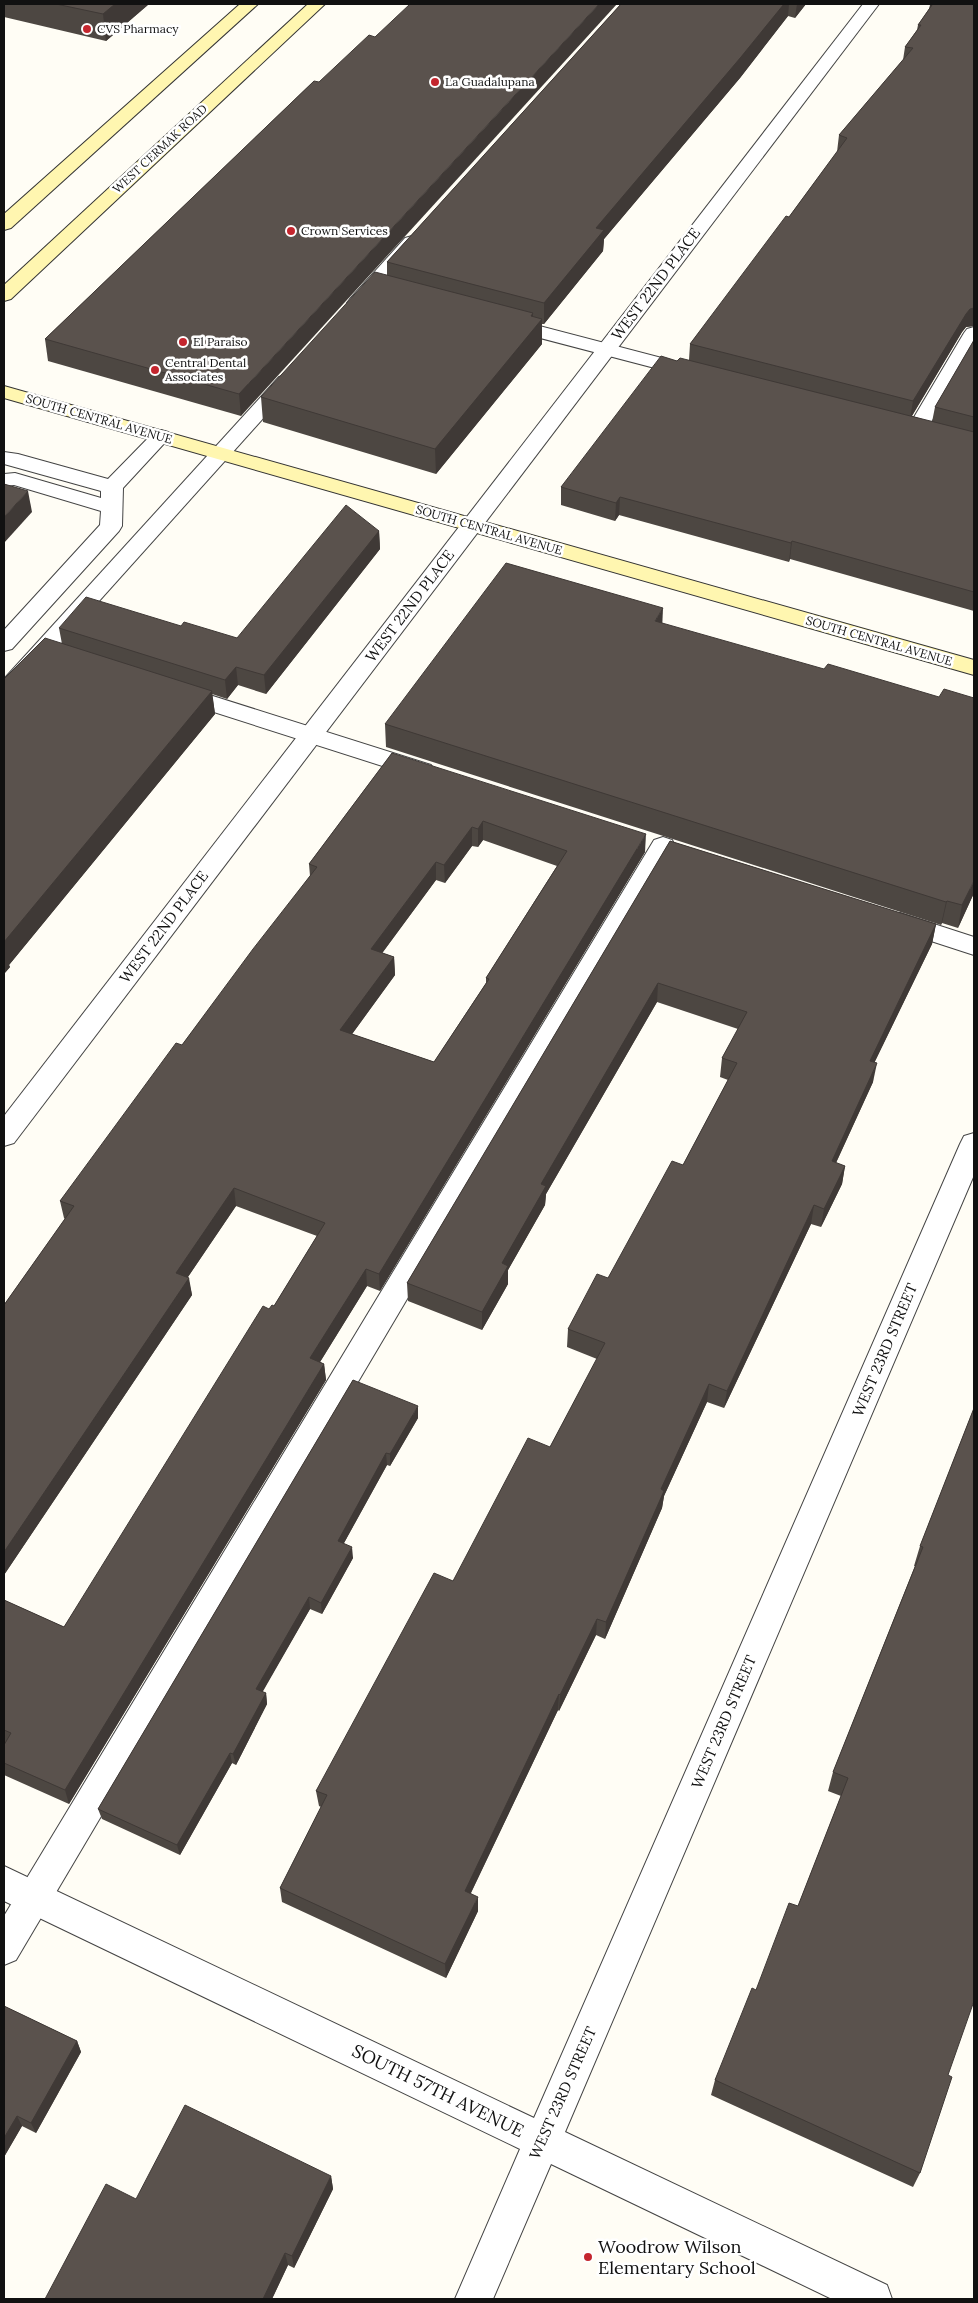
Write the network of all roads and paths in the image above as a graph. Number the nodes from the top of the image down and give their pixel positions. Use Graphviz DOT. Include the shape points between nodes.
graph roads {
  1 [pos="250,4"];
  2 [pos="317,4"];
  3 [pos="871,4"];
  4 [pos="4,224"];
  5 [pos="423,230"];
  6 [pos="4,295"];
  7 [pos="345,317"];
  8 [pos="491,319"];
  9 [pos="974,333"];
  10 [pos="606,349"];
  11 [pos="300,366"];
  12 [pos="707,375"];
  13 [pos="4,392"];
  14 [pos="917,429"];
  15 [pos="161,436"];
  16 [pos="221,454"];
  17 [pos="4,458"];
  18 [pos="4,480"];
  19 [pos="112,498"];
  20 [pos="472,525"];
  21 [pos="4,644"];
  22 [pos="43,650"];
  23 [pos="71,658"];
  24 [pos="974,668"];
  25 [pos="153,685"];
  26 [pos="4,693"];
  27 [pos="311,736"];
  28 [pos="447,778"];
  29 [pos="663,846"];
  30 [pos="880,916"];
  31 [pos="974,946"];
  32 [pos="4,1136"];
  33 [pos="974,1144"];
  34 [pos="19,1890"];
  35 [pos="4,1948"];
  36 [pos="542,2141"];
  37 [pos="474,2299"];
  38 [pos="873,2299"];
  1 -- 4 [label="main road"];
  2 -- 6 [label="main road, WEST CERMAK ROAD"];
  3 -- 10 [label="street, WEST 22ND PLACE"];
  5 -- 7 [label="street" via="380,291"];
  8 -- 10 [label="street"];
  9 -- 14 [label="street"];
  10 -- 12 [label="street"];
  10 -- 20 [label="street, WEST 22ND PLACE"];
  11 -- 16 [label="street"];
  13 -- 15 [label="main road, SOUTH CENTRAL AVENUE"];
  15 -- 16 [label="main road, SOUTH CENTRAL AVENUE"];
  15 -- 19 [label="street"];
  16 -- 20 [label="main road, SOUTH CENTRAL AVENUE"];
  16 -- 22 [label="street"];
  17 -- 19 [label="street"];
  18 -- 19 [label="street"];
  19 -- 21 [label="street" via="112,526"];
  20 -- 24 [label="main road, SOUTH CENTRAL AVENUE"];
  20 -- 27 [label="street, WEST 22ND PLACE"];
  22 -- 23 [label="street"];
  22 -- 26 [label="street"];
  25 -- 27 [label="street"];
  27 -- 28 [label="street"];
  27 -- 32 [label="street, WEST 22ND PLACE"];
  29 -- 34 [label="street"];
  30 -- 31 [label="street"];
  33 -- 36 [label="street, WEST 23RD STREET"];
  34 -- 35 [label="street"];
  34 -- 36 [label="street, SOUTH 57TH AVENUE"];
  36 -- 37 [label="street, WEST 23RD STREET"];
  36 -- 38 [label="street, SOUTH 57TH AVENUE"];
}
